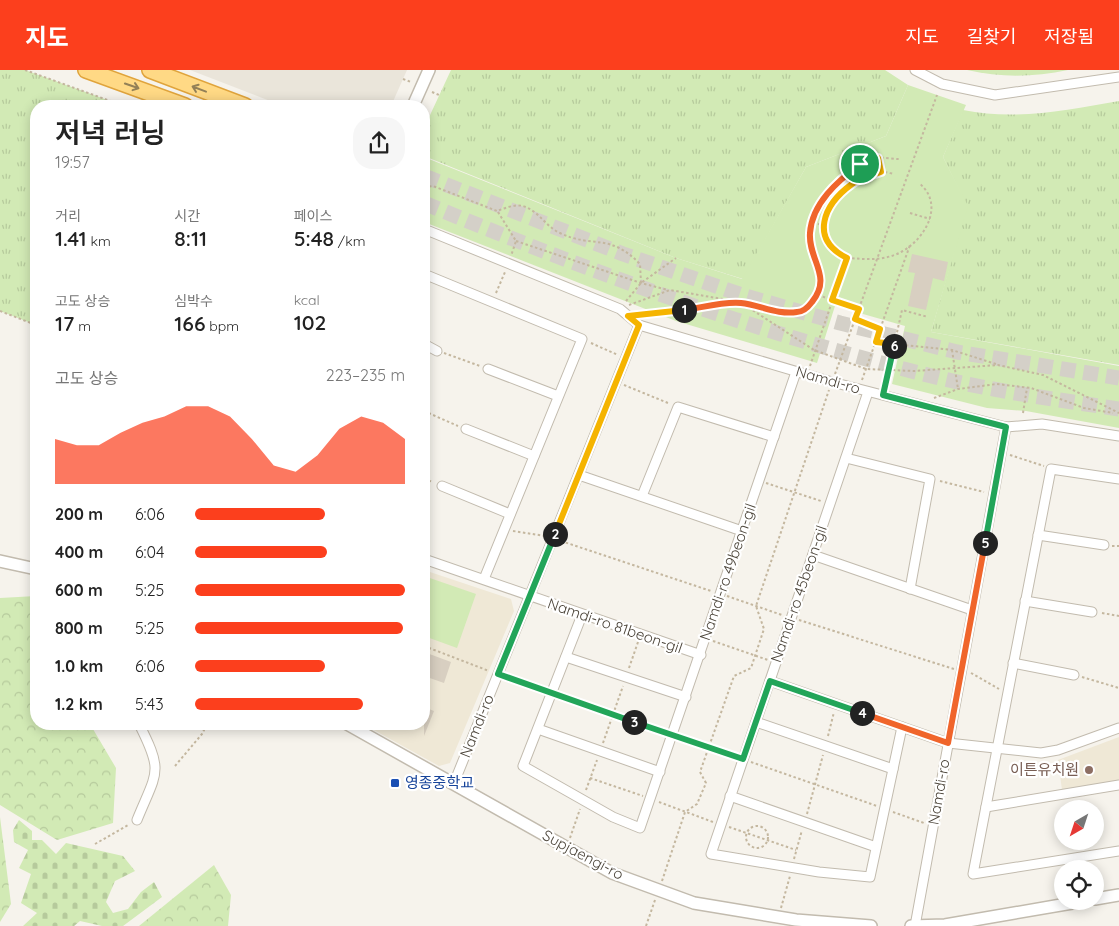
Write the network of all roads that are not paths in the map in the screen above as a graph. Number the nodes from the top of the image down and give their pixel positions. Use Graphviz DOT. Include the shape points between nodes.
graph roads {
  1 [pos="86,70"];
  2 [pos="150,70"];
  3 [pos="429,70"];
  4 [pos="915,70"];
  5 [pos="1119,77"];
  6 [pos="169,100"];
  7 [pos="229,100"];
  8 [pos="416,100"];
  9 [pos="430,231"];
  10 [pos="430,276"];
  11 [pos="639,325"];
  12 [pos="430,347"];
  13 [pos="438,351"];
  14 [pos="488,369"];
  15 [pos="796,372"];
  16 [pos="864,391"];
  17 [pos="558,396"];
  18 [pos="1006,427"];
  19 [pos="466,429"];
  20 [pos="774,436"];
  21 [pos="1119,436"];
  22 [pos="534,456"];
  23 [pos="846,458"];
  24 [pos="579,475"];
  25 [pos="1119,479"];
  26 [pos="442,486"];
  27 [pos="642,496"];
  28 [pos="510,514"];
  29 [pos="742,531"];
  30 [pos="1038,535"];
  31 [pos="1104,545"];
  32 [pos="813,555"];
  33 [pos="0,561"];
  34 [pos="430,561"];
  35 [pos="30,568"];
  36 [pos="484,579"];
  37 [pos="910,589"];
  38 [pos="530,597"];
  39 [pos="1025,601"];
  40 [pos="972,610"];
  41 [pos="1092,612"];
  42 [pos="582,615"];
  43 [pos="700,655"];
  44 [pos="566,657"];
  45 [pos="1013,663"];
  46 [pos="1074,675"];
  47 [pos="770,681"];
  48 [pos="686,697"];
  49 [pos="756,722"];
  50 [pos="902,727"];
  51 [pos="1119,728"];
  52 [pos="538,729"];
  53 [pos="142,730"];
  54 [pos="358,730"];
  55 [pos="948,743"];
  56 [pos="997,750"];
  57 [pos="893,769"];
  58 [pos="660,772"];
  59 [pos="454,783"];
  60 [pos="1119,785"];
  61 [pos="730,796"];
  62 [pos="986,807"];
  63 [pos="137,820"];
  64 [pos="876,846"];
  65 [pos="1119,851"];
  66 [pos="1119,895"];
  67 [pos="1104,898"];
  68 [pos="1054,906"];
  69 [pos="871,926"];
  70 [pos="911,926"];
  71 [pos="915,926"];
  1 -- 6 [label="highway, one-way"];
  7 -- 2 [label="highway, one-way"];
  3 -- 8 [label="street"];
  4 -- 5 [label="street" via="942,84 994,95"];
  9 -- 11 [label="street" via="620,309"];
  10 -- 17 [label="street" via="582,339"];
  11 -- 15 [label="street, Namdi-ro"];
  11 -- 24 [label="street, Namdi-ro"];
  12 -- 13 [label="street"];
  14 -- 17 [label="street"];
  15 -- 16 [label="street, Namdi-ro"];
  15 -- 20 [label="street, Namdi-ro 49beon-gil"];
  16 -- 18 [label="street, Namdi-ro"];
  16 -- 23 [label="street, Namdi-ro 45beon-gil"];
  17 -- 22 [label="street"];
  18 -- 21 [label="street" via="1042,424"];
  18 -- 40 [label="street, Namdi-ro"];
  19 -- 22 [label="street"];
  20 -- 27 [label="street" via="678,407"];
  20 -- 29 [label="street, Namdi-ro 49beon-gil"];
  22 -- 28 [label="street"];
  23 -- 32 [label="street, Namdi-ro 45beon-gil"];
  23 -- 37 [label="street" via="930,479"];
  24 -- 27 [label="street"];
  24 -- 38 [label="street, Namdi-ro"];
  25 -- 30 [label="street" via="1051,468"];
  26 -- 28 [label="street"];
  27 -- 29 [label="street"];
  28 -- 36 [label="street"];
  29 -- 43 [label="street, Namdi-ro 49beon-gil"];
  30 -- 31 [label="street"];
  30 -- 39 [label="street"];
  32 -- 37 [label="street"];
  32 -- 47 [label="street, Namdi-ro 45beon-gil"];
  33 -- 35 [label="street"];
  34 -- 36 [label="street, Namdi-ro 81beon-gil"];
  36 -- 38 [label="street, Namdi-ro 81beon-gil"];
  37 -- 40 [label="street"];
  38 -- 42 [label="street, Namdi-ro 81beon-gil"];
  38 -- 59 [label="street, Namdi-ro"];
  39 -- 41 [label="street"];
  39 -- 45 [label="street"];
  40 -- 55 [label="street, Namdi-ro"];
  42 -- 43 [label="street, Namdi-ro 81beon-gil"];
  42 -- 44 [label="street"];
  43 -- 48 [label="street, Namdi-ro 49beon-gil"];
  44 -- 48 [label="street"];
  44 -- 52 [label="street"];
  45 -- 46 [label="street"];
  45 -- 56 [label="street"];
  47 -- 49 [label="street, Namdi-ro 45beon-gil"];
  47 -- 50 [label="street"];
  48 -- 58 [label="street, Namdi-ro 49beon-gil"];
  49 -- 57 [label="street"];
  49 -- 61 [label="street, Namdi-ro 45beon-gil"];
  50 -- 55 [label="street"];
  50 -- 57 [label="street, Namdi-ro 45beon-gil"];
  51 -- 56 [label="street" via="1058,750 1041,753"];
  52 -- 58 [label="street"];
  52 -- 58 [label="street, Namdi-ro 49beon-gil" via="523,766 640,828"];
  53 -- 63 [label="street" via="154,754 156,774"];
  54 -- 59 [label="street, Supjaengi-ro"];
  55 -- 56 [label="street"];
  55 -- 71 [label="street, Namdi-ro"];
  56 -- 62 [label="street"];
  57 -- 64 [label="street, Namdi-ro 45beon-gil"];
  59 -- 69 [label="street, Supjaengi-ro" via="612,873 694,903 779,917"];
  60 -- 62 [label="street"];
  61 -- 64 [label="street"];
  61 -- 64 [label="street, Namdi-ro 45beon-gil" via="711,854 819,872 870,876"];
  62 -- 65 [label="street" via="973,874"];
  66 -- 67 [label="street"];
  68 -- 71 [label="street" via="945,925"];
  70 -- 71 [label="street"];
}
